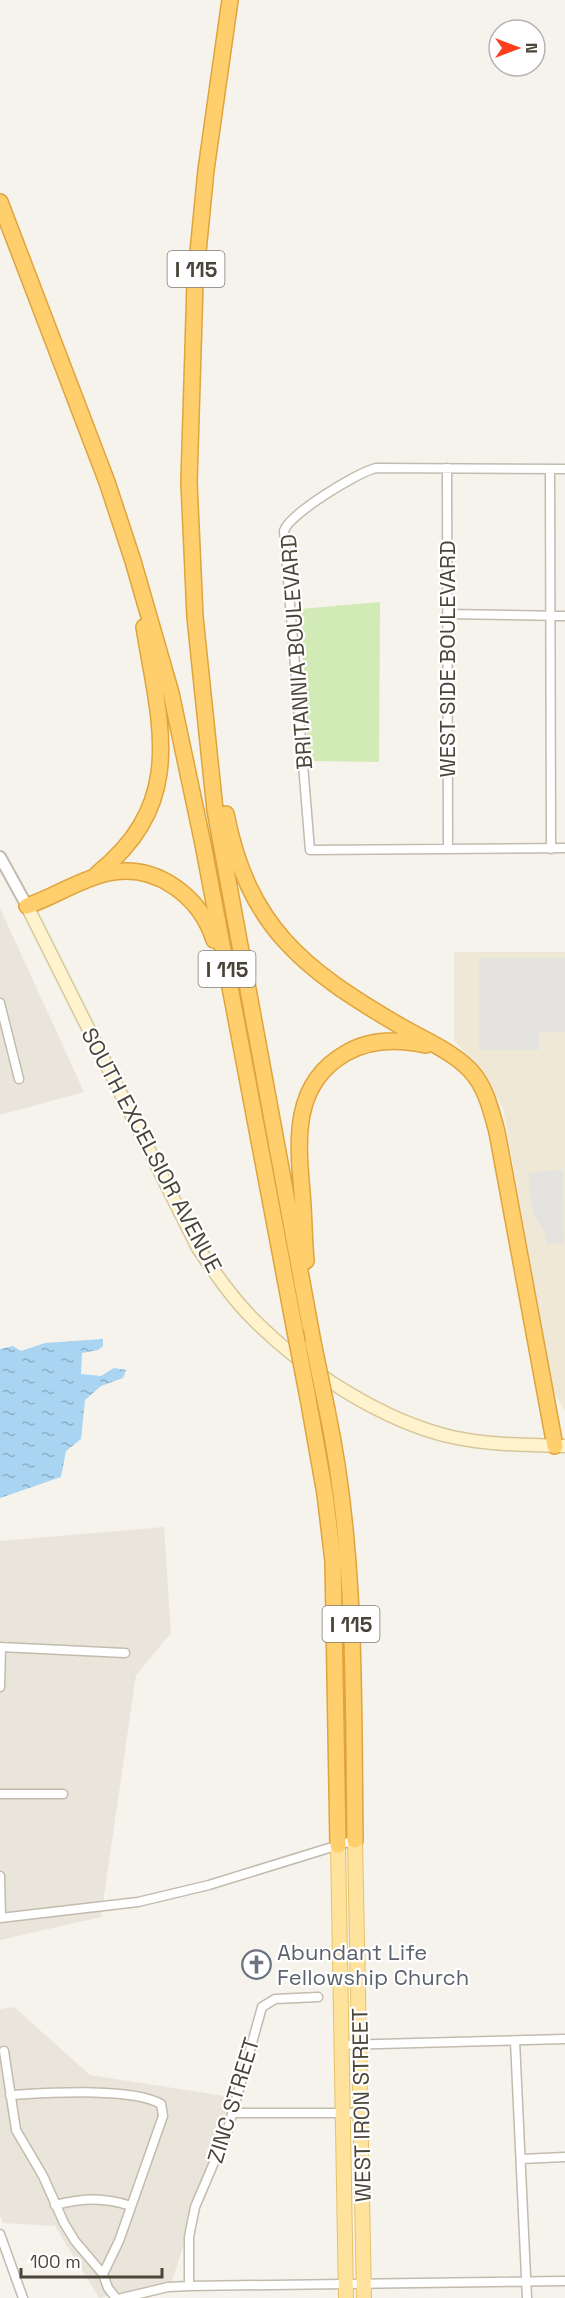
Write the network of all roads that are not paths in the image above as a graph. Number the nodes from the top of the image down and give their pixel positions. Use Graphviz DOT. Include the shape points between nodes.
graph roads {
  1 [pos="231,0"];
  2 [pos="0,202"];
  3 [pos="447,468"];
  4 [pos="565,469"];
  5 [pos="550,470"];
  6 [pos="134,561"];
  7 [pos="447,614"];
  8 [pos="553,616"];
  9 [pos="565,616"];
  10 [pos="205,701"];
  11 [pos="565,848"];
  12 [pos="448,849"];
  13 [pos="551,849"];
  14 [pos="0,857"];
  15 [pos="89,880"];
  16 [pos="27,906"];
  17 [pos="0,1003"];
  18 [pos="437,1047"];
  19 [pos="19,1079"];
  20 [pos="249,1083"];
  21 [pos="312,1340"];
  22 [pos="560,1446"];
  23 [pos="0,1647"];
  24 [pos="125,1653"];
  25 [pos="0,1659"];
  26 [pos="0,1687"];
  27 [pos="0,1794"];
  28 [pos="63,1794"];
  29 [pos="355,1840"];
  30 [pos="338,1845"];
  31 [pos="0,1876"];
  32 [pos="0,1918"];
  33 [pos="318,1997"];
  34 [pos="565,2039"];
  35 [pos="515,2042"];
  36 [pos="359,2044"];
  37 [pos="341,2045"];
  38 [pos="4,2051"];
  39 [pos="10,2095"];
  40 [pos="342,2113"];
  41 [pos="361,2113"];
  42 [pos="232,2114"];
  43 [pos="565,2157"];
  44 [pos="521,2159"];
  45 [pos="55,2205"];
  46 [pos="131,2206"];
  47 [pos="0,2234"];
  48 [pos="103,2274"];
  49 [pos="526,2281"];
  50 [pos="364,2282"];
  51 [pos="565,2282"];
  52 [pos="345,2283"];
  53 [pos="189,2286"];
  54 [pos="23,2298"];
  55 [pos="116,2298"];
  56 [pos="122,2298"];
  57 [pos="346,2298"];
  58 [pos="364,2298"];
  59 [pos="527,2298"];
  1 -- 10 [label="highway, I 115" via="204,191 189,407 190,540"];
  2 -- 6 [label="highway, I 115"];
  3 -- 5 [label="street"];
  3 -- 7 [label="street, WEST SIDE BOULEVARD"];
  3 -- 12 [label="street, BRITANNIA BOULEVARD" via="369,470 286,526 310,849"];
  4 -- 5 [label="street"];
  5 -- 8 [label="street"];
  6 -- 15 [label="highway" via="159,724 160,776 143,823 109,864"];
  6 -- 20 [label="highway, I 115" via="187,764"];
  7 -- 8 [label="street"];
  7 -- 12 [label="street, WEST SIDE BOULEVARD"];
  8 -- 9 [label="street"];
  8 -- 13 [label="street"];
  10 -- 18 [label="highway" via="235,853 244,879 269,924 320,976"];
  10 -- 21 [label="highway, I 115" via="215,810"];
  11 -- 13 [label="street"];
  12 -- 13 [label="street"];
  14 -- 16 [label="street, SOUTH EXCELSIOR AVENUE"];
  15 -- 16 [label="highway"];
  15 -- 20 [label="highway" via="106,873 137,872 178,887 196,904 210,926 219,954"];
  16 -- 22 [label="main road, SOUTH EXCELSIOR AVENUE" via="198,1248 253,1319 302,1362 392,1416 451,1437"];
  17 -- 19 [label="street"];
  18 -- 21 [label="highway" via="387,1041 354,1048 318,1075 307,1093 300,1113 298,1151"];
  18 -- 22 [label="highway" via="470,1070 486,1094"];
  20 -- 30 [label="highway, I 115, bridge" via="325,1494 333,1561"];
  21 -- 29 [label="highway, I 115, bridge" via="338,1473 350,1583"];
  23 -- 24 [label="street"];
  23 -- 25 [label="street"];
  25 -- 26 [label="street"];
  27 -- 28 [label="street"];
  29 -- 30 [label="street"];
  29 -- 36 [label="main road, WEST IRON STREET"];
  30 -- 32 [label="street" via="209,1885 138,1902"];
  30 -- 37 [label="main road, WEST IRON STREET"];
  31 -- 32 [label="street"];
  33 -- 42 [label="street, ZINC STREET" via="274,1999 262,2007"];
  34 -- 35 [label="street"];
  35 -- 36 [label="street"];
  35 -- 44 [label="street"];
  36 -- 37 [label="street"];
  36 -- 41 [label="main road, WEST IRON STREET"];
  37 -- 40 [label="main road, WEST IRON STREET"];
  38 -- 39 [label="street"];
  39 -- 45 [label="street" via="16,2130"];
  39 -- 46 [label="street" via="118,2095 153,2099 162,2104 163,2116"];
  40 -- 41 [label="street"];
  40 -- 42 [label="street"];
  40 -- 52 [label="main road, WEST IRON STREET"];
  41 -- 50 [label="main road, WEST IRON STREET"];
  42 -- 53 [label="street, ZINC STREET" via="222,2148 193,2213"];
  43 -- 44 [label="street"];
  44 -- 49 [label="street"];
  45 -- 46 [label="street" via="82,2198"];
  45 -- 48 [label="street" via="75,2241"];
  46 -- 48 [label="street"];
  47 -- 54 [label="street"];
  48 -- 55 [label="street"];
  49 -- 50 [label="street"];
  49 -- 51 [label="street"];
  49 -- 59 [label="street"];
  50 -- 52 [label="street"];
  50 -- 58 [label="main road, WEST IRON STREET"];
  52 -- 53 [label="street"];
  52 -- 57 [label="main road, WEST IRON STREET"];
  53 -- 56 [label="street"];
}
